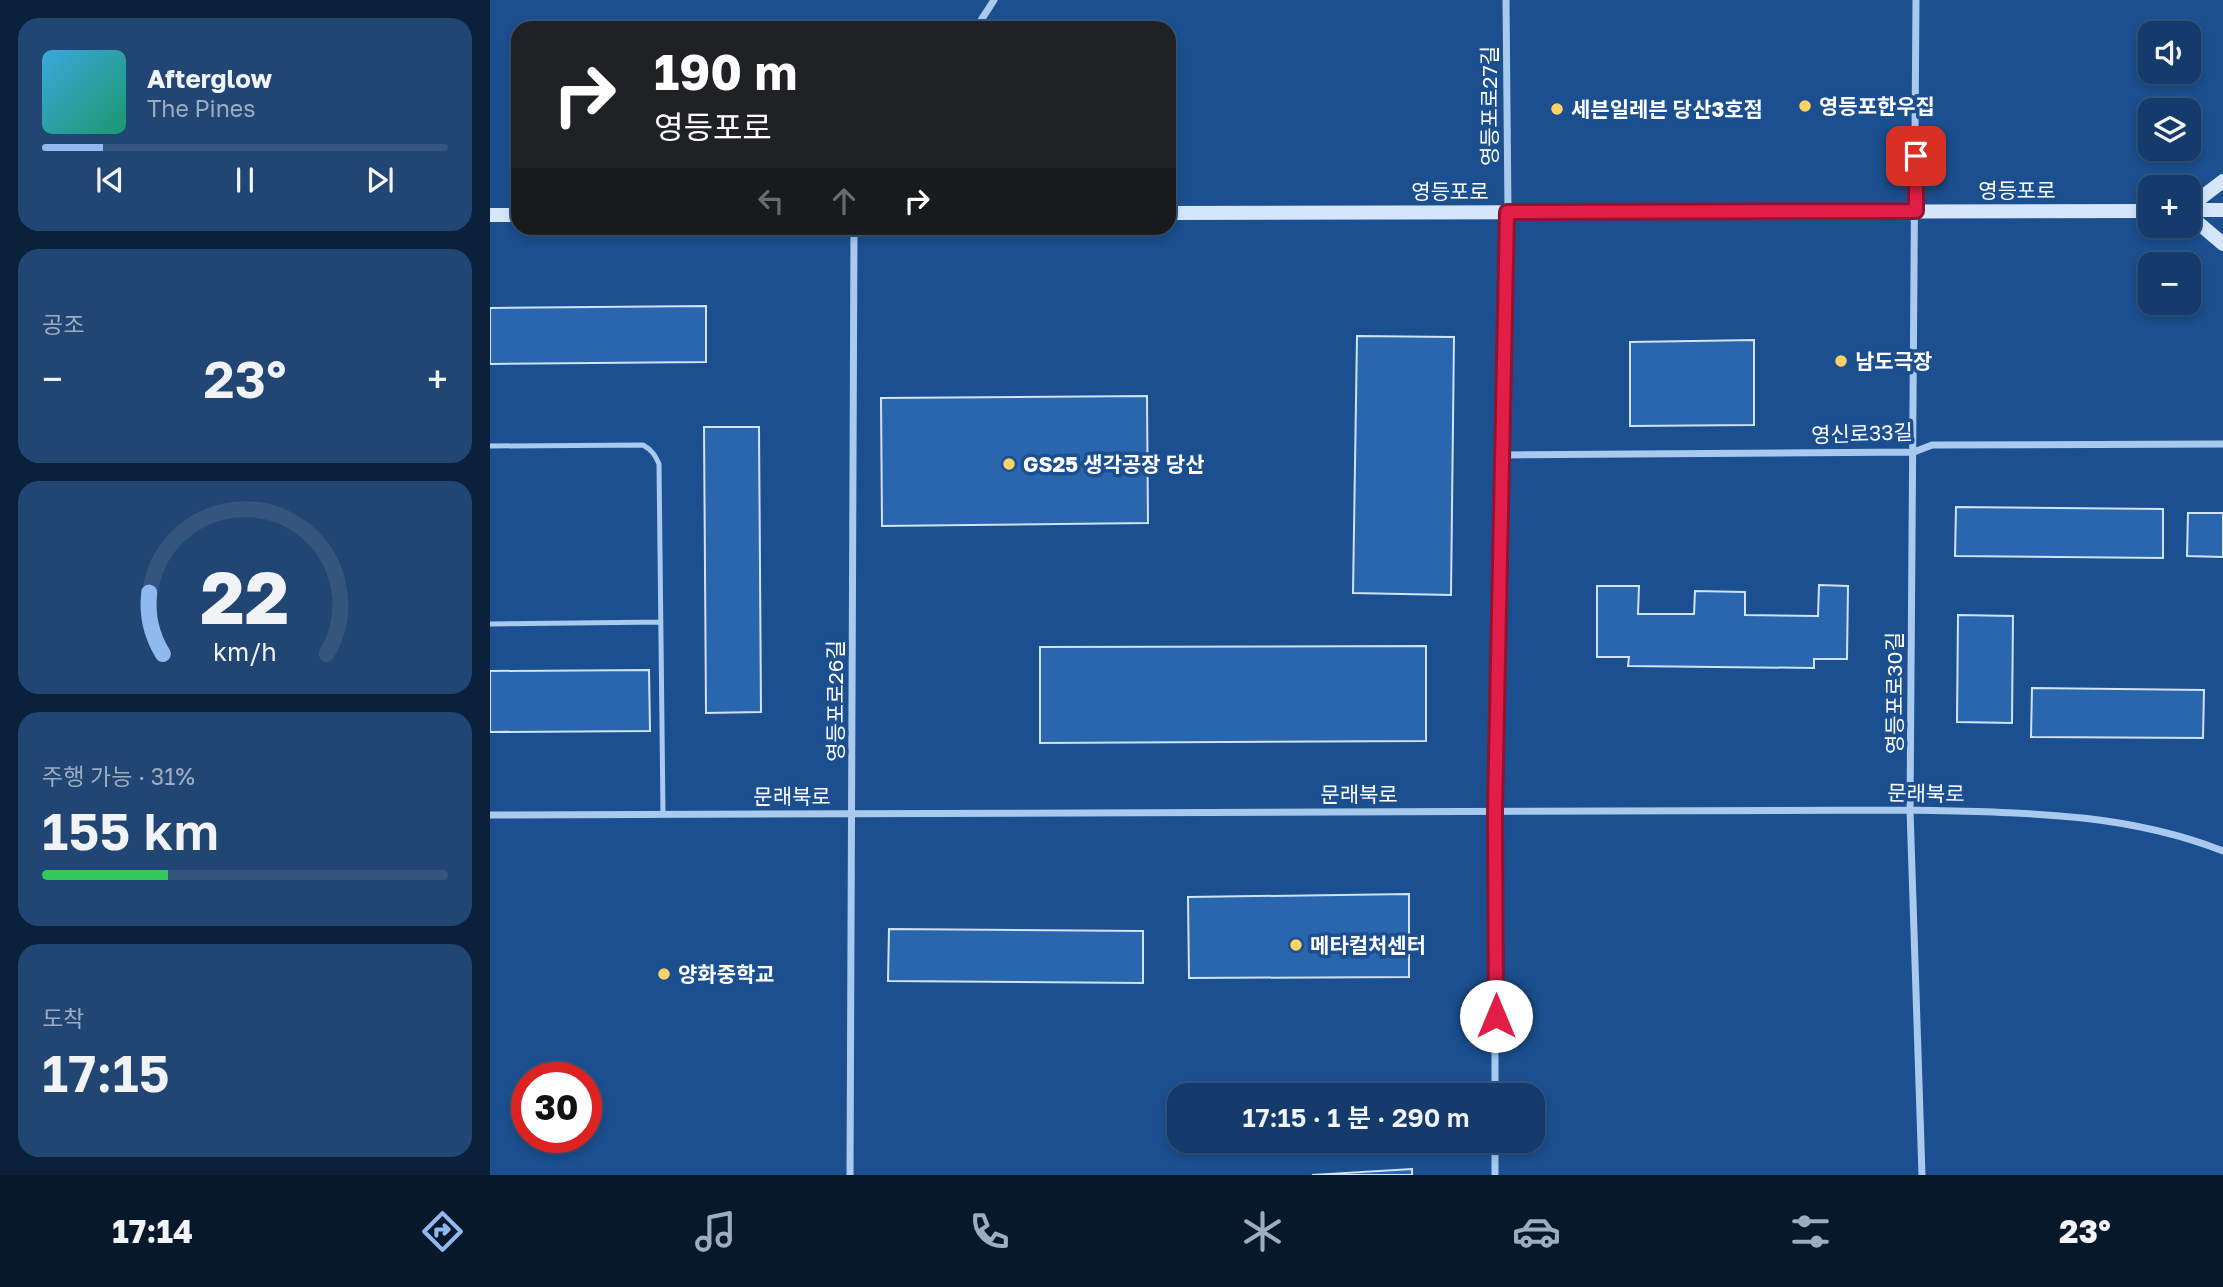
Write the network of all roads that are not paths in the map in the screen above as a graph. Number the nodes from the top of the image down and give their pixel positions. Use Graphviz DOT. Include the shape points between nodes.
graph roads {
  1 [pos="994,0"];
  2 [pos="1506,0"];
  3 [pos="1916,0"];
  4 [pos="980,21"];
  5 [pos="2223,181"];
  6 [pos="2201,200"];
  7 [pos="2223,210"];
  8 [pos="1916,211"];
  9 [pos="2138,211"];
  10 [pos="2201,211"];
  11 [pos="1507,212"];
  12 [pos="1176,213"];
  13 [pos="490,215"];
  14 [pos="511,215"];
  15 [pos="2201,223"];
  16 [pos="854,235"];
  17 [pos="2223,244"];
  18 [pos="2223,444"];
  19 [pos="490,446"];
  20 [pos="1914,452"];
  21 [pos="1503,455"];
  22 [pos="660,622"];
  23 [pos="490,624"];
  24 [pos="1910,810"];
  25 [pos="1495,811"];
  26 [pos="852,813"];
  27 [pos="663,814"];
  28 [pos="490,815"];
  29 [pos="2223,851"];
  30 [pos="1495,1083"];
  31 [pos="1495,1153"];
  32 [pos="850,1175"];
  33 [pos="1495,1175"];
  34 [pos="1922,1175"];
  1 -- 4 [label="street"];
  2 -- 11 [label="street, 영등포로27길"];
  3 -- 8 [label="street, 영등포로30길"];
  5 -- 6 [label="main road"];
  7 -- 10 [label="main road"];
  8 -- 9 [label="main road, 영등포로"];
  8 -- 11 [label="main road, 영등포로"];
  8 -- 20 [label="street, 영등포로30길"];
  11 -- 12 [label="main road, 영등포로"];
  11 -- 21 [label="street, 영등포로27길"];
  13 -- 14 [label="main road"];
  15 -- 17 [label="main road"];
  16 -- 26 [label="street, 영등포로26길"];
  18 -- 20 [label="street, 영신로33길" via="1931,445"];
  19 -- 22 [label="lane" via="643,445 650,449 659,464"];
  20 -- 21 [label="street, 영신로33길"];
  20 -- 24 [label="street, 영등포로30길"];
  21 -- 25 [label="street, 영등포로27길"];
  22 -- 23 [label="lane"];
  22 -- 27 [label="lane"];
  24 -- 25 [label="street, 문래북로"];
  24 -- 29 [label="street, 문래북로" via="2045,814 2128,823"];
  24 -- 34 [label="street, 영등포로30길"];
  25 -- 26 [label="street, 문래북로"];
  25 -- 30 [label="street, 영등포로27길"];
  26 -- 27 [label="street, 문래북로"];
  26 -- 32 [label="street, 영등포로26길"];
  27 -- 28 [label="street, 문래북로"];
  31 -- 33 [label="street"];
}
